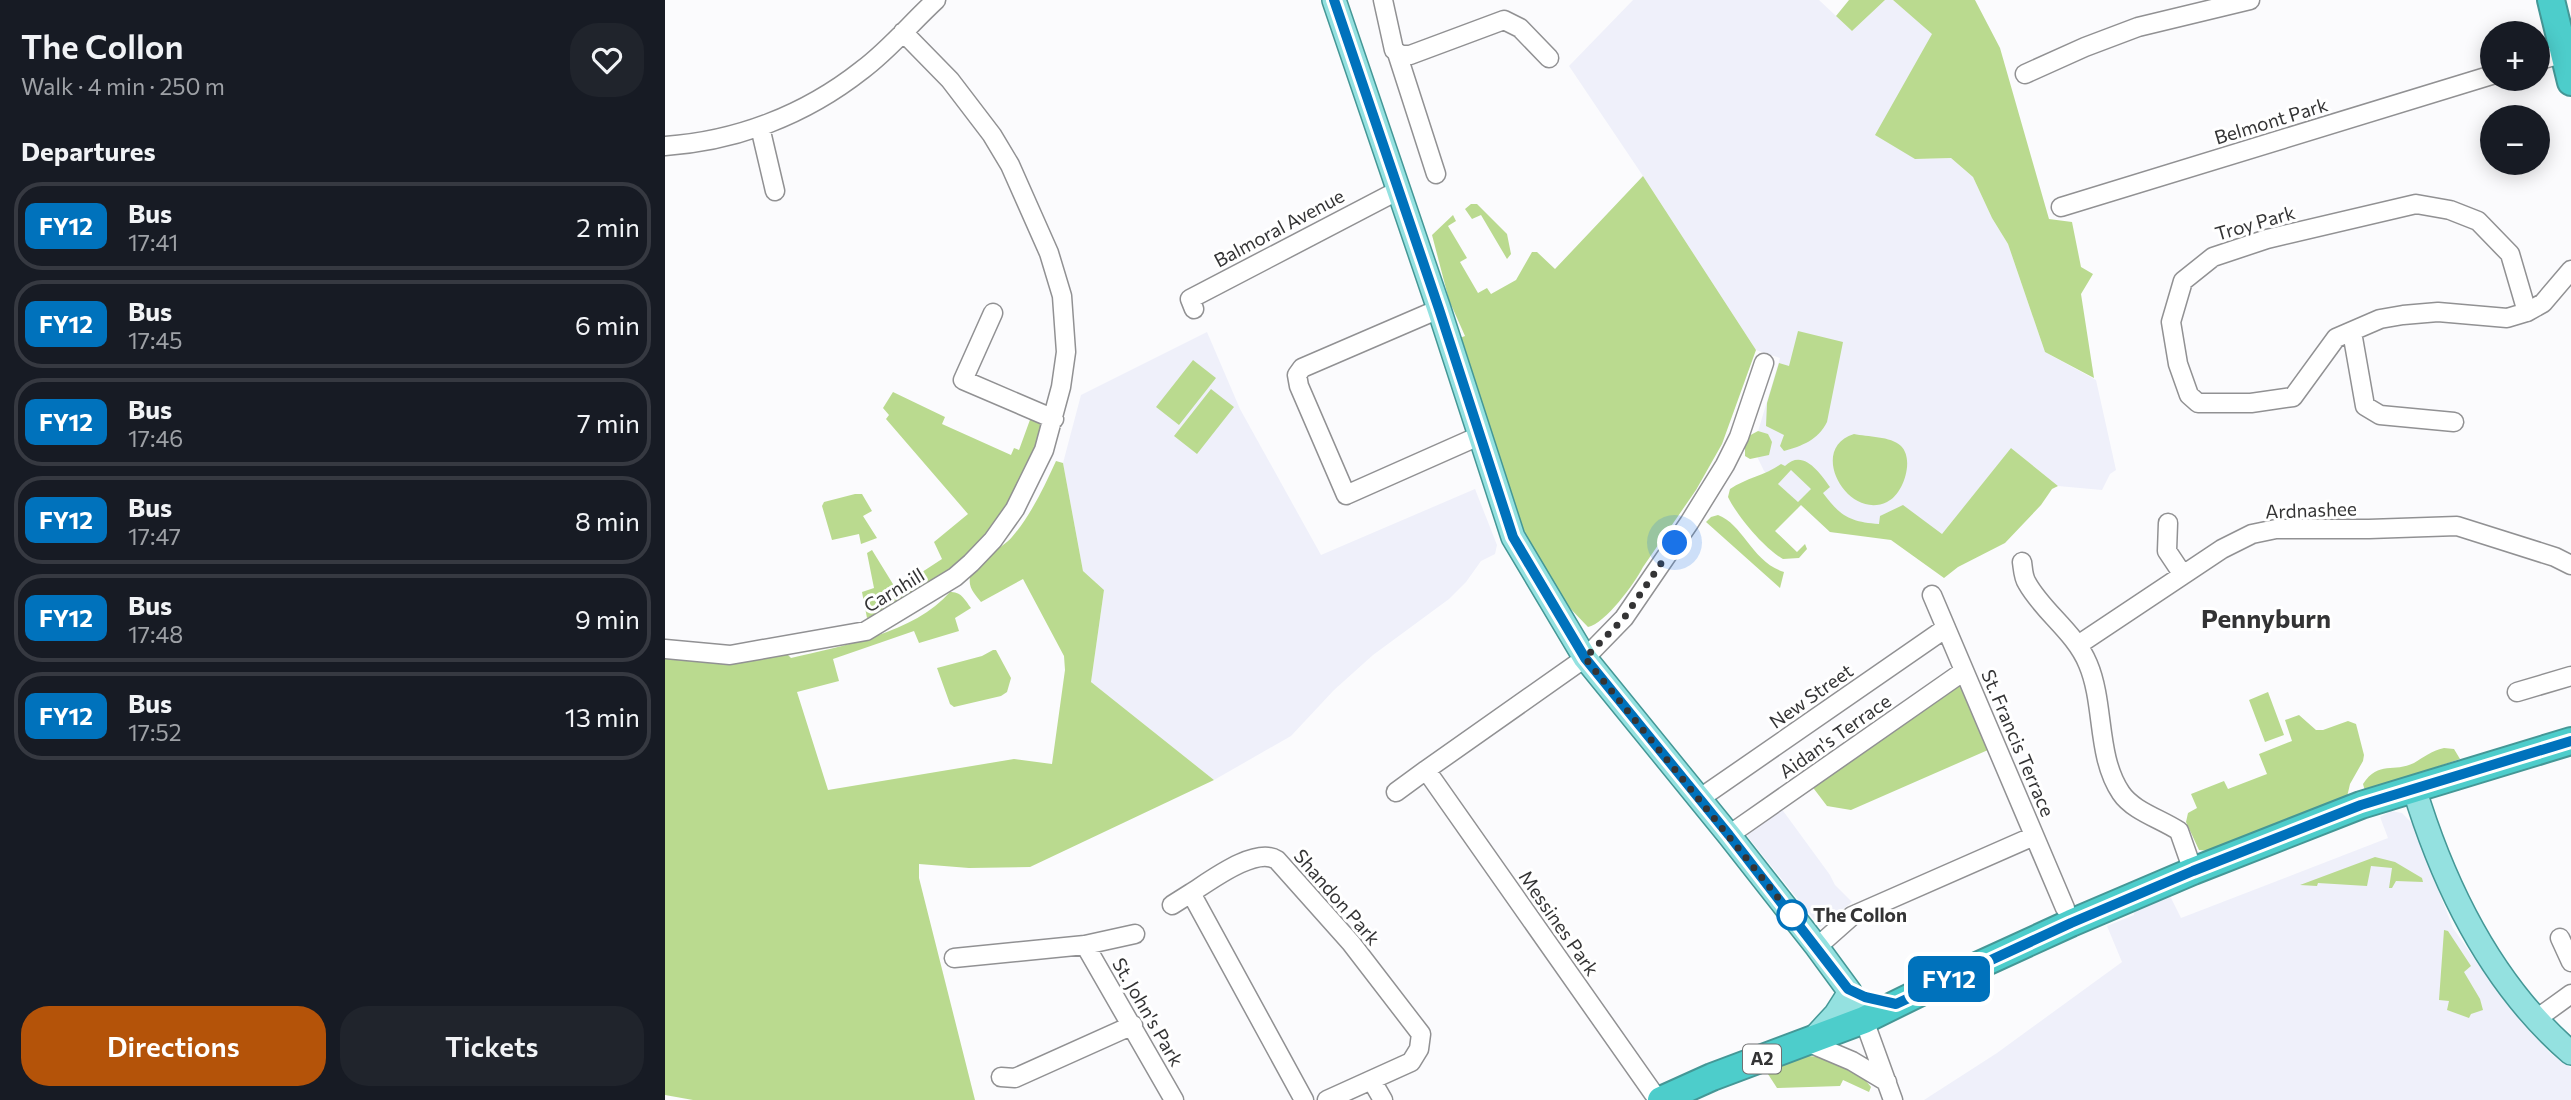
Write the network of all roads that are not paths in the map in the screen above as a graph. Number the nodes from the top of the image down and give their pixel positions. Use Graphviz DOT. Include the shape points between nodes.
graph roads {
  1 [pos="936,0"];
  2 [pos="1334,0"];
  3 [pos="1383,0"];
  4 [pos="2551,0"];
  5 [pos="2245,1"];
  6 [pos="903,32"];
  7 [pos="1397,53"];
  8 [pos="2564,53"];
  9 [pos="2550,57"];
  10 [pos="1549,58"];
  11 [pos="2025,74"];
  12 [pos="2480,79"];
  13 [pos="2571,82"];
  14 [pos="760,127"];
  15 [pos="665,146"];
  16 [pos="1436,174"];
  17 [pos="1399,190"];
  18 [pos="775,191"];
  19 [pos="2061,207"];
  20 [pos="2571,270"];
  21 [pos="1194,309"];
  22 [pos="1439,309"];
  23 [pos="2527,312"];
  24 [pos="993,313"];
  25 [pos="2352,332"];
  26 [pos="1764,363"];
  27 [pos="1054,419"];
  28 [pos="2454,422"];
  29 [pos="1479,436"];
  30 [pos="2168,523"];
  31 [pos="2022,562"];
  32 [pos="2571,565"];
  33 [pos="2183,575"];
  34 [pos="1932,595"];
  35 [pos="1946,628"];
  36 [pos="2078,645"];
  37 [pos="665,649"];
  38 [pos="1585,658"];
  39 [pos="1964,671"];
  40 [pos="2571,676"];
  41 [pos="2517,692"];
  42 [pos="2571,741"];
  43 [pos="1426,770"];
  44 [pos="2414,788"];
  45 [pos="1396,792"];
  46 [pos="1699,799"];
  47 [pos="1729,835"];
  48 [pos="2034,836"];
  49 [pos="2193,871"];
  50 [pos="1191,893"];
  51 [pos="1172,905"];
  52 [pos="2066,908"];
  53 [pos="1135,934"];
  54 [pos="2560,938"];
  55 [pos="1085,945"];
  56 [pos="1817,947"];
  57 [pos="954,958"];
  58 [pos="2571,962"];
  59 [pos="1849,990"];
  60 [pos="2571,994"];
  61 [pos="1896,1004"];
  62 [pos="1864,1020"];
  63 [pos="2535,1020"];
  64 [pos="1133,1025"];
  65 [pos="1809,1041"];
  66 [pos="2571,1054"];
  67 [pos="1001,1077"];
  68 [pos="1372,1081"];
  69 [pos="1887,1082"];
  70 [pos="1174,1100"];
  71 [pos="1304,1100"];
  72 [pos="1327,1100"];
  73 [pos="1383,1100"];
  74 [pos="1659,1100"];
  75 [pos="1893,1100"];
  1 -- 6 [label="street"];
  2 -- 17 [label="main road"];
  3 -- 7 [label="street"];
  4 -- 8 [label="highway"];
  5 -- 11 [label="street" via="2161,21"];
  6 -- 14 [label="street" via="863,69 818,101"];
  6 -- 27 [label="street, Carnhill" via="950,80 992,135 1049,253 1062,296 1066,352"];
  7 -- 10 [label="street" via="1410,55 1504,20 1520,28"];
  7 -- 16 [label="street"];
  8 -- 9 [label="street"];
  8 -- 13 [label="highway"];
  12 -- 19 [label="street, Belmont Park"];
  14 -- 15 [label="street"];
  14 -- 18 [label="street"];
  17 -- 21 [label="street, Balmoral Avenue" via="1189,299"];
  17 -- 22 [label="main road"];
  20 -- 23 [label="street" via="2543,303"];
  22 -- 29 [label="main road"];
  22 -- 29 [label="street" via="1302,368 1297,375 1300,386 1346,495"];
  23 -- 25 [label="street, Troy Park" via="2507,318 2438,312 2403,315"];
  23 -- 25 [label="street, Troy Park" via="2510,254 2478,221 2416,204 2267,239 2213,257 2183,281 2171,322 2178,364 2189,395 2198,403 2293,397 2336,338"];
  24 -- 27 [label="street" via="963,380"];
  25 -- 28 [label="street" via="2365,406 2381,415"];
  26 -- 38 [label="street" via="1739,437 1712,487 1645,590"];
  27 -- 37 [label="street, Carnhill" via="1031,481 993,540 955,577 866,631 730,655"];
  29 -- 38 [label="main road" via="1513,537"];
  30 -- 33 [label="street" via="2167,551"];
  31 -- 36 [label="street" via="2025,581"];
  32 -- 33 [label="street, Ardnashee" via="2457,526 2276,529 2252,534"];
  33 -- 36 [label="street, Ardnashee"];
  34 -- 35 [label="street, St. Francis Terrace"];
  35 -- 39 [label="street, St. Francis Terrace"];
  35 -- 46 [label="street, New Street"];
  36 -- 49 [label="street" via="2098,695 2106,755 2122,794 2134,806 2179,831"];
  38 -- 43 [label="street"];
  38 -- 46 [label="main road"];
  39 -- 47 [label="street, Aidan's Terrace"];
  39 -- 48 [label="street, St. Francis Terrace"];
  40 -- 41 [label="street"];
  42 -- 44 [label="highway, A2"];
  43 -- 45 [label="street"];
  43 -- 74 [label="street, Messines Park"];
  44 -- 49 [label="highway, A2"];
  44 -- 63 [label="main road" via="2452,893 2512,992"];
  46 -- 47 [label="main road"];
  47 -- 56 [label="main road"];
  48 -- 52 [label="street, St. Francis Terrace"];
  48 -- 56 [label="street" via="1851,916"];
  49 -- 61 [label="highway, A2"];
  50 -- 51 [label="street"];
  50 -- 68 [label="street, Shandon Park" via="1257,857 1270,855 1277,860 1351,943 1421,1034 1411,1062"];
  50 -- 71 [label="street"];
  53 -- 55 [label="street, St. John's Park"];
  54 -- 58 [label="street"];
  55 -- 57 [label="street, St. John's Park"];
  55 -- 64 [label="street, St. John's Park"];
  56 -- 59 [label="main road"];
  59 -- 61 [label="main road"];
  59 -- 62 [label="main road"];
  59 -- 65 [label="main road" via="1836,1014"];
  60 -- 63 [label="street"];
  61 -- 62 [label="highway, A2"];
  62 -- 65 [label="highway, A2"];
  62 -- 69 [label="street"];
  63 -- 66 [label="main road"];
  64 -- 67 [label="street" via="1016,1078"];
  64 -- 70 [label="street, St. John's Park"];
  65 -- 69 [label="street"];
  65 -- 74 [label="highway, A2"];
  68 -- 72 [label="street, Shandon Park"];
  68 -- 73 [label="street"];
  69 -- 75 [label="street"];
}
